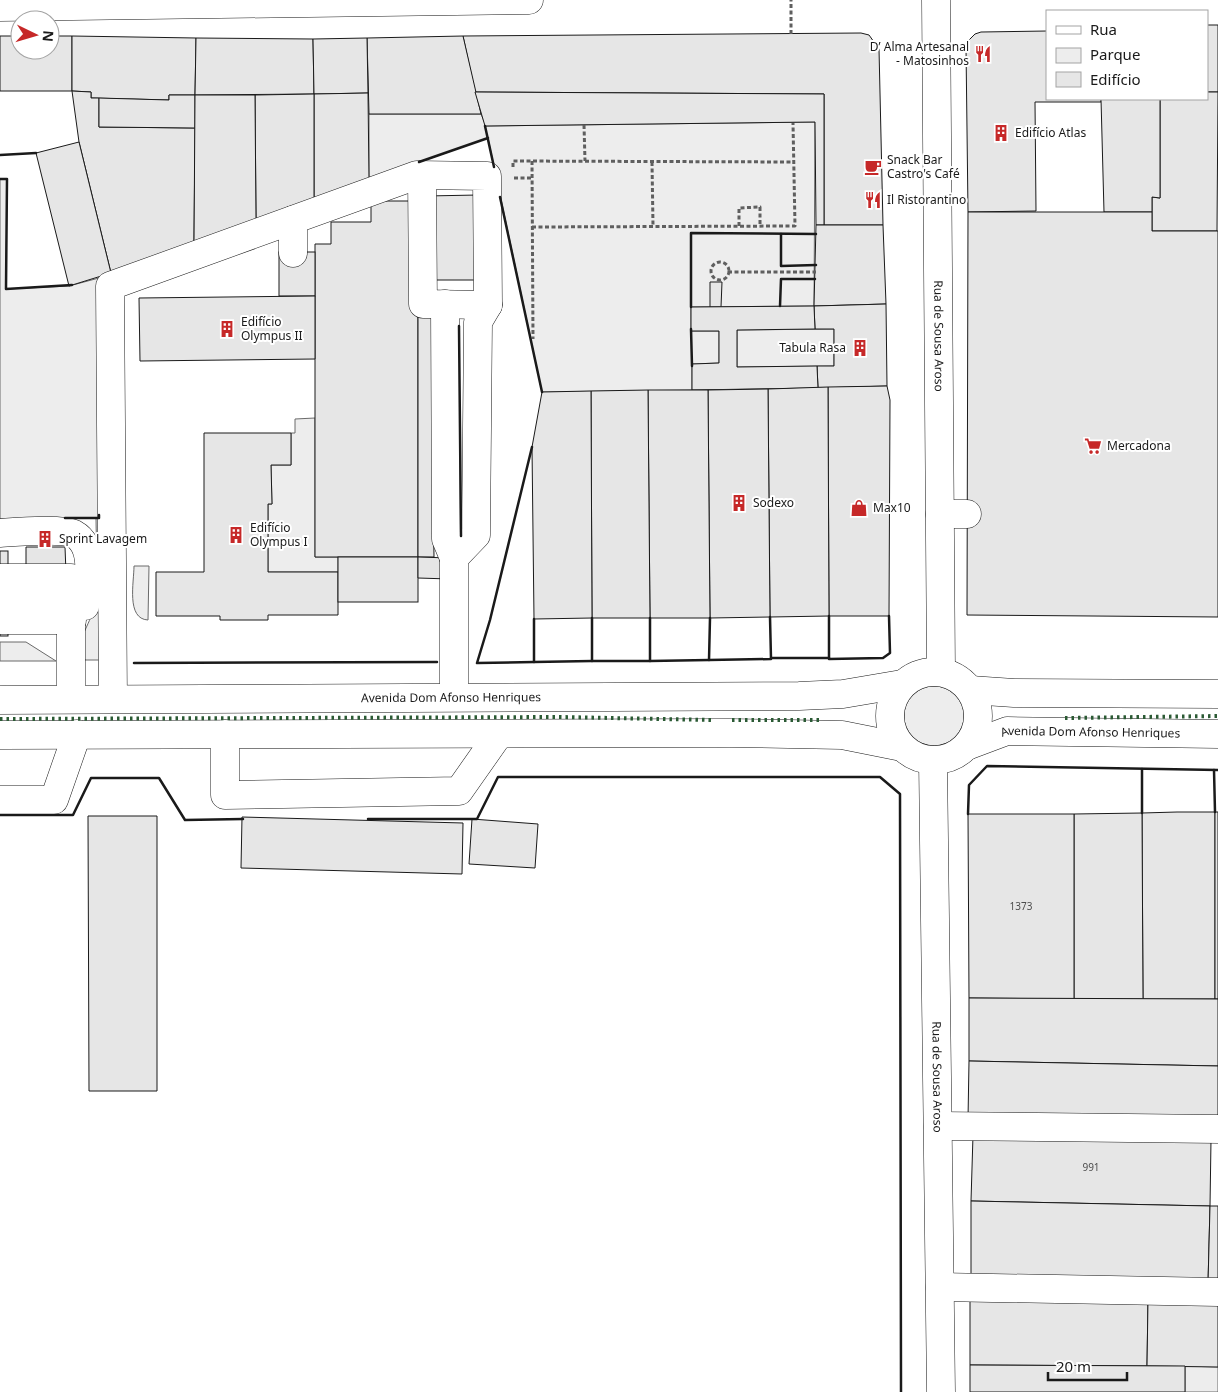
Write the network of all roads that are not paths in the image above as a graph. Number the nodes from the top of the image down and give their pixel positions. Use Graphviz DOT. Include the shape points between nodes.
graph roads {
  1 [pos="529,0"];
  2 [pos="936,0"];
  3 [pos="0,7"];
  4 [pos="422,175"];
  5 [pos="293,220"];
  6 [pos="293,252"];
  7 [pos="445,304"];
  8 [pos="488,305"];
  9 [pos="940,514"];
  10 [pos="967,514"];
  11 [pos="0,533"];
  12 [pos="454,558"];
  13 [pos="0,578"];
  14 [pos="0,601"];
  15 [pos="72,619"];
  16 [pos="0,620"];
  17 [pos="941,672"];
  18 [pos="902,684"];
  19 [pos="970,690"];
  20 [pos="1218,694"];
  21 [pos="454,697"];
  22 [pos="71,699"];
  23 [pos="113,699"];
  24 [pos="0,700"];
  25 [pos="77,734"];
  26 [pos="226,734"];
  27 [pos="500,734"];
  28 [pos="1218,734"];
  29 [pos="0,735"];
  30 [pos="967,746"];
  31 [pos="902,747"];
  32 [pos="933,761"];
  33 [pos="0,800"];
  34 [pos="938,1126"];
  35 [pos="1218,1129"];
  36 [pos="940,1287"];
  37 [pos="1218,1292"];
  38 [pos="941,1392"];
  1 -- 3 [label="main road"];
  2 -- 9 [label="main road, Rua de Sousa Aroso"];
  4 -- 5 [label="main road"];
  4 -- 7 [label="main road" via="423,304"];
  4 -- 8 [label="main road" via="487,176"];
  5 -- 6 [label="main road"];
  5 -- 23 [label="main road" via="110,286"];
  7 -- 8 [label="main road"];
  7 -- 12 [label="main road" via="446,539"];
  8 -- 12 [label="main road" via="478,322 476,535"];
  9 -- 10 [label="main road"];
  9 -- 17 [label="main road, Rua de Sousa Aroso"];
  11 -- 15 [label="main road" via="65,532 80,539 87,551 88,593 84,610"];
  12 -- 21 [label="main road"];
  13 -- 15 [label="main road" via="71,578"];
  14 -- 15 [label="main road"];
  15 -- 16 [label="main road"];
  15 -- 22 [label="main road"];
  17 -- 18 [label="main road, Avenida Dom Afonso Henriques" via="927,672"];
  17 -- 19 [label="main road" via="955,677"];
  18 -- 21 [label="main road, Avenida Dom Afonso Henriques" via="843,694 799,696"];
  18 -- 31 [label="main road" via="890,708 892,729"];
  19 -- 20 [label="main road"];
  19 -- 30 [label="main road" via="978,719 975,733"];
  21 -- 23 [label="main road, Avenida Dom Afonso Henriques"];
  22 -- 23 [label="main road, Avenida Dom Afonso Henriques"];
  22 -- 24 [label="main road, Avenida Dom Afonso Henriques"];
  25 -- 26 [label="main road"];
  25 -- 29 [label="main road"];
  25 -- 33 [label="main road" via="54,800"];
  26 -- 27 [label="main road"];
  26 -- 27 [label="main road" via="224,795 459,791"];
  27 -- 31 [label="main road" via="842,735"];
  28 -- 30 [label="main road, Avenida Dom Afonso Henriques" via="1007,731"];
  30 -- 32 [label="main road, Avenida Dom Afonso Henriques" via="957,754"];
  31 -- 32 [label="main road" via="912,755"];
  32 -- 34 [label="main road, Rua de Sousa Aroso"];
  34 -- 35 [label="main road"];
  34 -- 36 [label="main road, Rua de Sousa Aroso"];
  36 -- 37 [label="main road"];
  36 -- 38 [label="main road, Rua de Sousa Aroso"];
}
